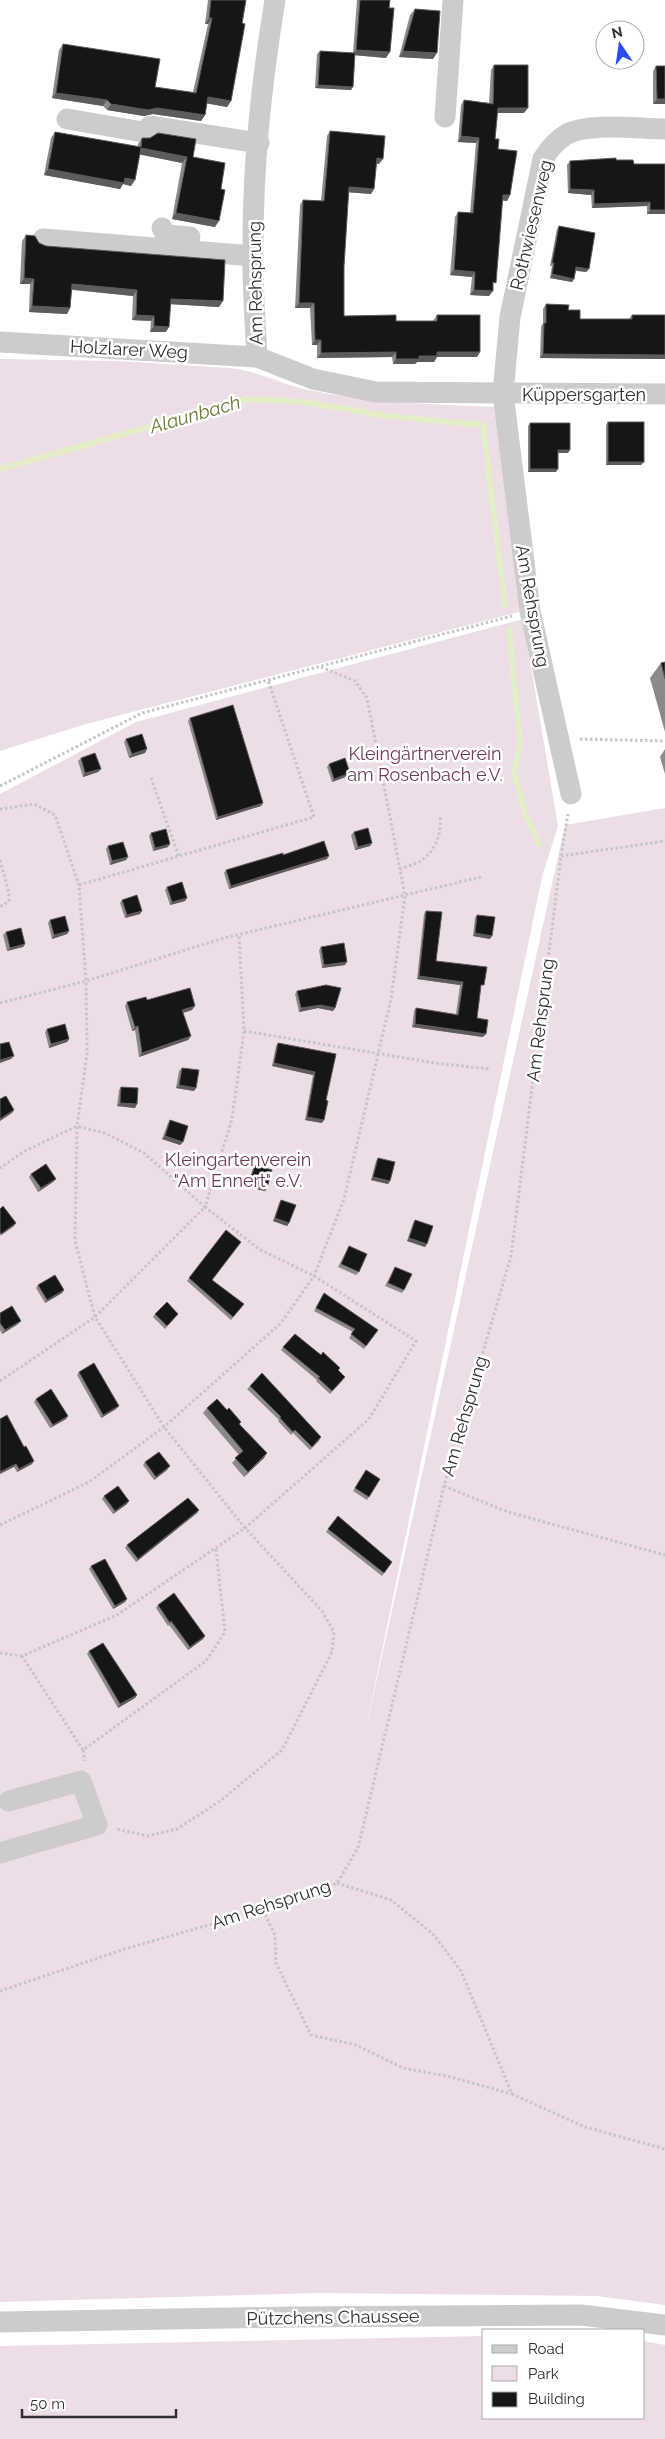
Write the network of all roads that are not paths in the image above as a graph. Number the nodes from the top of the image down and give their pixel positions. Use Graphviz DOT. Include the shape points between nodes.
graph roads {
  1 [pos="276,0"];
  2 [pos="453,0"];
  3 [pos="445,117"];
  4 [pos="67,119"];
  5 [pos="665,129"];
  6 [pos="259,143"];
  7 [pos="162,228"];
  8 [pos="43,239"];
  9 [pos="253,249"];
  10 [pos="0,342"];
  11 [pos="257,357"];
  12 [pos="502,393"];
  13 [pos="665,394"];
  14 [pos="571,794"];
  15 [pos="9,1801"];
  16 [pos="0,1853"];
  17 [pos="0,2322"];
  18 [pos="665,2325"];
  1 -- 6 [label="street, Am Rehsprung"];
  2 -- 3 [label="street"];
  4 -- 6 [label="street" via="143,132 151,126"];
  5 -- 12 [label="street, Rothwiesenweg" via="593,128 568,134 551,146 543,159 510,317"];
  6 -- 9 [label="street, Am Rehsprung"];
  7 -- 9 [label="street" via="166,235"];
  8 -- 9 [label="street"];
  9 -- 11 [label="street, Am Rehsprung"];
  10 -- 11 [label="street, Holzlarer Weg"];
  11 -- 12 [label="street, Am Rehsprung" via="313,379 376,392"];
  12 -- 13 [label="street, Küppersgarten"];
  12 -- 14 [label="street, Am Rehsprung" via="530,611"];
  15 -- 16 [label="street" via="82,1781 97,1825"];
  17 -- 18 [label="street, Pützchens Chaussee" via="581,2315"];
}
